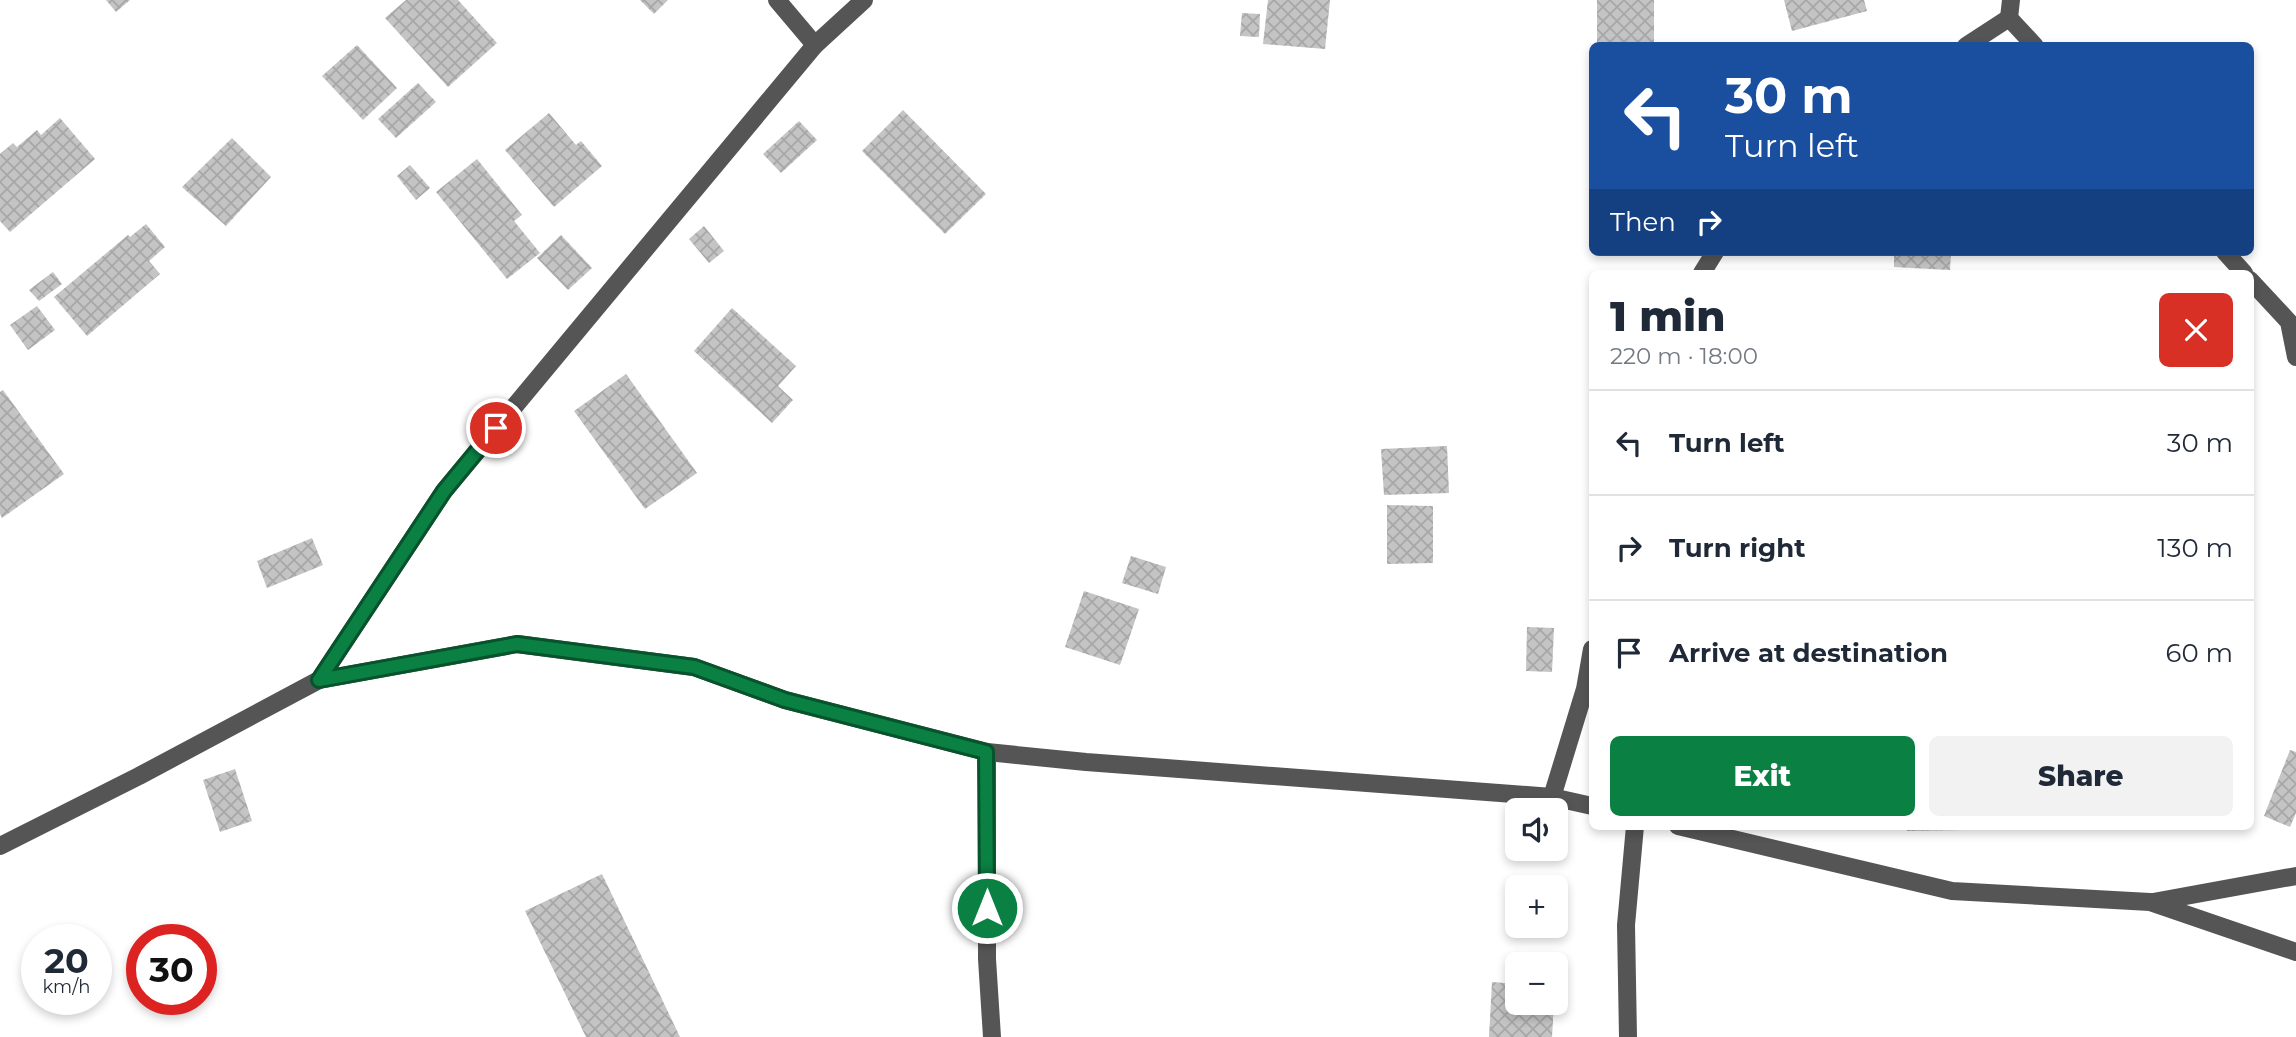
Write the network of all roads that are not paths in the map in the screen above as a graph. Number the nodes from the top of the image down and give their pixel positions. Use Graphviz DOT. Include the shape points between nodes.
graph roads {
  1 [pos="777,0"];
  2 [pos="864,0"];
  3 [pos="2010,9"];
  4 [pos="1971,42"];
  5 [pos="2032,42"];
  6 [pos="815,45"];
  7 [pos="2229,256"];
  8 [pos="2241,270"];
  9 [pos="2254,284"];
  10 [pos="2296,356"];
  11 [pos="1589,669"];
  12 [pos="319,680"];
  13 [pos="986,752"];
  14 [pos="1552,797"];
  15 [pos="1589,805"];
  16 [pos="1635,830"];
  17 [pos="1695,830"];
  18 [pos="0,846"];
  19 [pos="2296,876"];
  20 [pos="2150,902"];
  21 [pos="2296,952"];
  22 [pos="992,1037"];
  23 [pos="1628,1037"];
  1 -- 6 [label="street"];
  2 -- 6 [label="street"];
  3 -- 4 [label="street"];
  3 -- 5 [label="street"];
  6 -- 12 [label="street" via="444,491"];
  7 -- 8 [label="street"];
  9 -- 10 [label="street" via="2289,322"];
  11 -- 14 [label="street"];
  12 -- 13 [label="street" via="517,644 694,667 785,700"];
  12 -- 18 [label="street"];
  13 -- 14 [label="street"];
  13 -- 22 [label="street"];
  14 -- 15 [label="street"];
  16 -- 23 [label="street" via="1626,925"];
  17 -- 20 [label="street" via="1952,891"];
  19 -- 20 [label="street"];
  20 -- 21 [label="street"];
}
